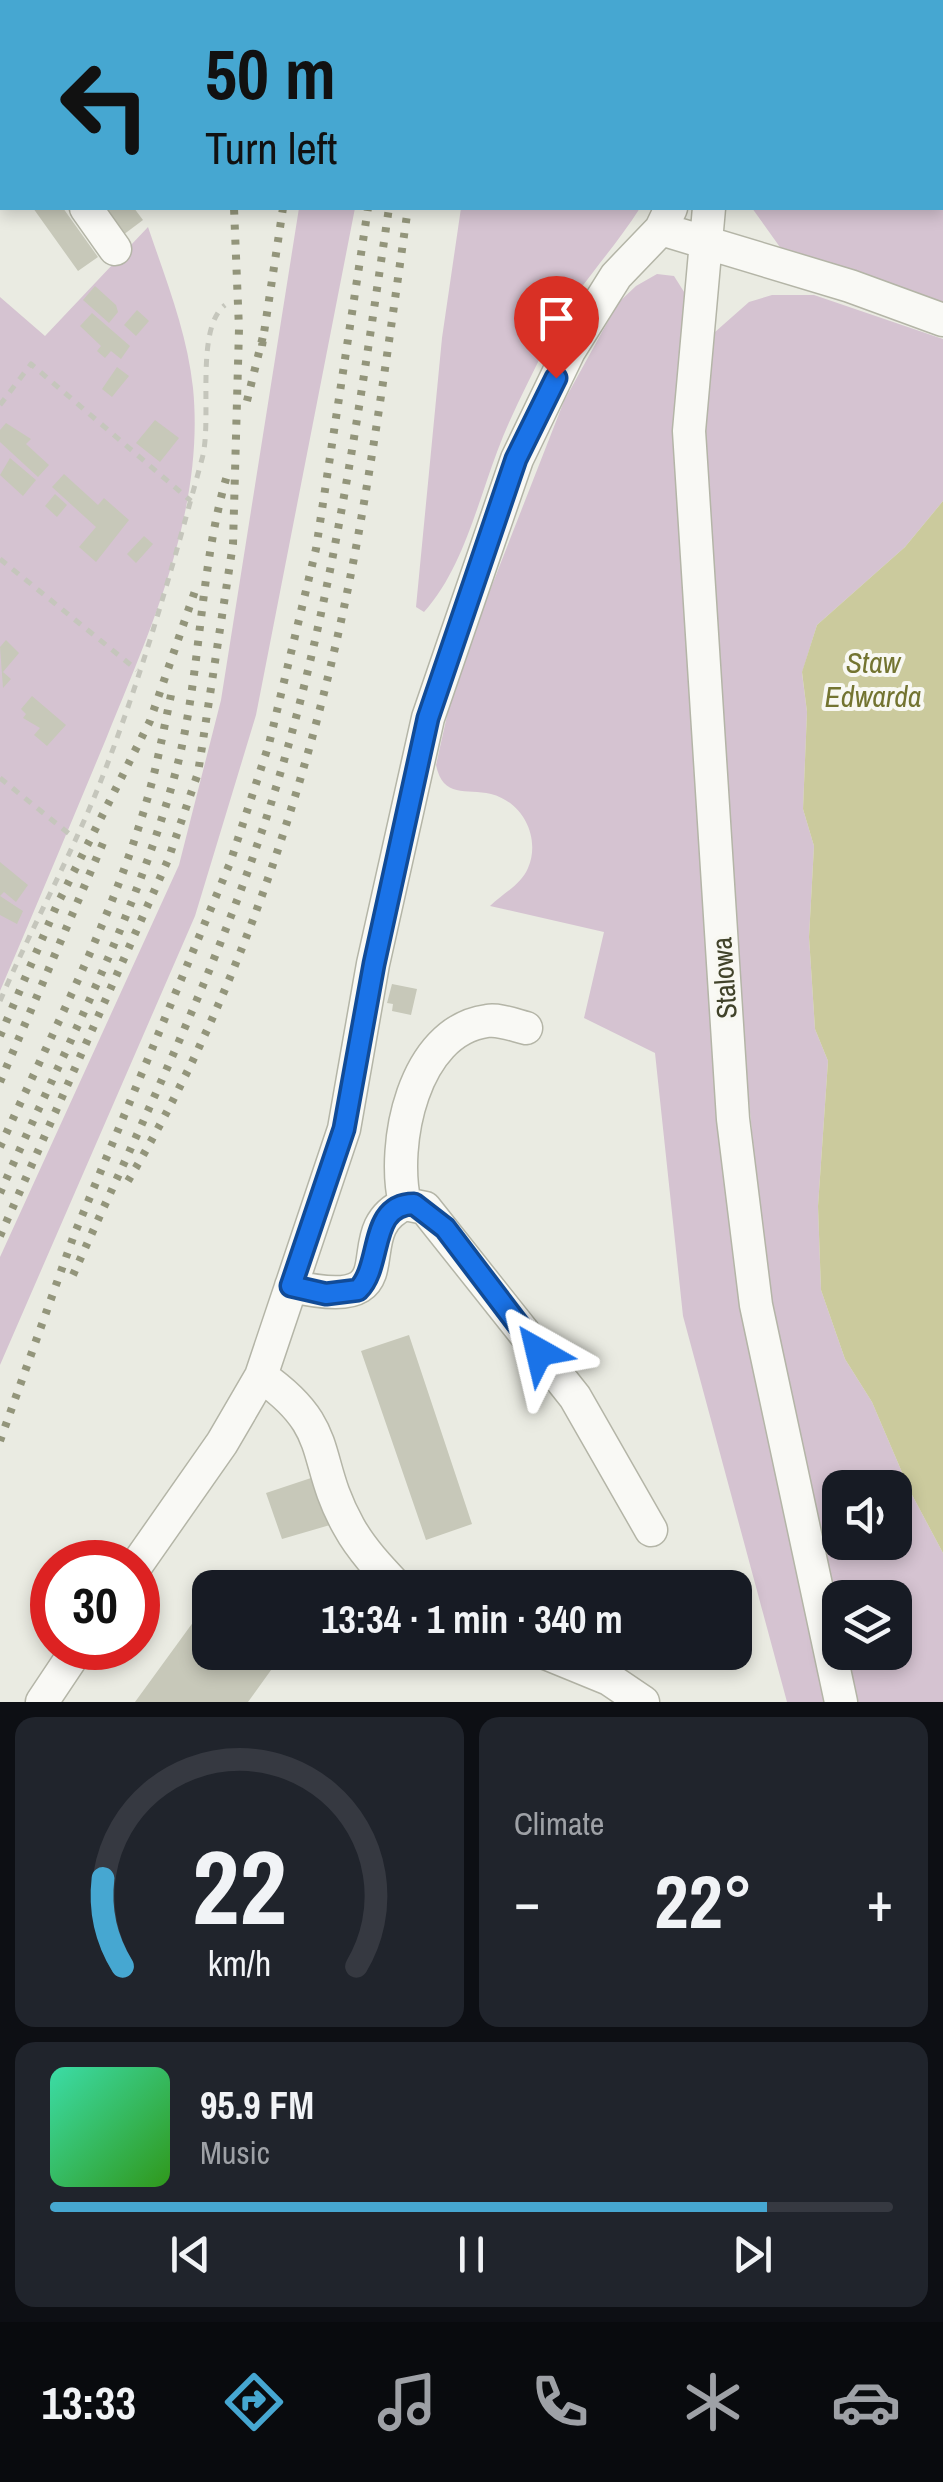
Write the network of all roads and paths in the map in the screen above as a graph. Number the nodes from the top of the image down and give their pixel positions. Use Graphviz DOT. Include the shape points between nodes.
graph roads {
  1 [pos="87,210"];
  2 [pos="709,210"];
  3 [pos="666,218"];
  4 [pos="707,246"];
  5 [pos="115,249"];
  6 [pos="225,306"];
  7 [pos="943,320"];
  8 [pos="0,406"];
  9 [pos="191,501"];
  10 [pos="0,558"];
  11 [pos="137,670"];
  12 [pos="0,778"];
  13 [pos="73,837"];
  14 [pos="1,998"];
  15 [pos="526,1028"];
  16 [pos="405,1204"];
  17 [pos="291,1286"];
  18 [pos="261,1376"];
  19 [pos="651,1530"];
  20 [pos="154,1540"];
  21 [pos="384,1570"];
  22 [pos="63,1670"];
  23 [pos="585,1670"];
  24 [pos="42,1702"];
  25 [pos="644,1702"];
  26 [pos="841,1702"];
  1 -- 5 [label="street"];
  2 -- 4 [label="street, Stalowa"];
  3 -- 4 [label="street"];
  3 -- 17 [label="street" via="616,276 569,350 516,459 428,718 344,1129"];
  4 -- 7 [label="street"];
  4 -- 26 [label="street, Stalowa" via="689,431 733,1119 756,1305"];
  6 -- 9 [label="path" via="208,337 207,430"];
  8 -- 9 [label="path" via="31,364"];
  9 -- 11 [label="path"];
  10 -- 11 [label="path"];
  11 -- 13 [label="path" via="107,764"];
  12 -- 13 [label="path"];
  13 -- 14 [label="path"];
  15 -- 16 [label="street" via="484,1021 460,1032 431,1060 416,1086 402,1149"];
  16 -- 17 [label="street" via="383,1224 358,1290 326,1294"];
  16 -- 19 [label="street" via="434,1216 574,1397"];
  17 -- 18 [label="street"];
  18 -- 20 [label="street"];
  18 -- 21 [label="street" via="302,1407 313,1424 349,1527"];
  22 -- 24 [label="street"];
  23 -- 25 [label="street"];
}
